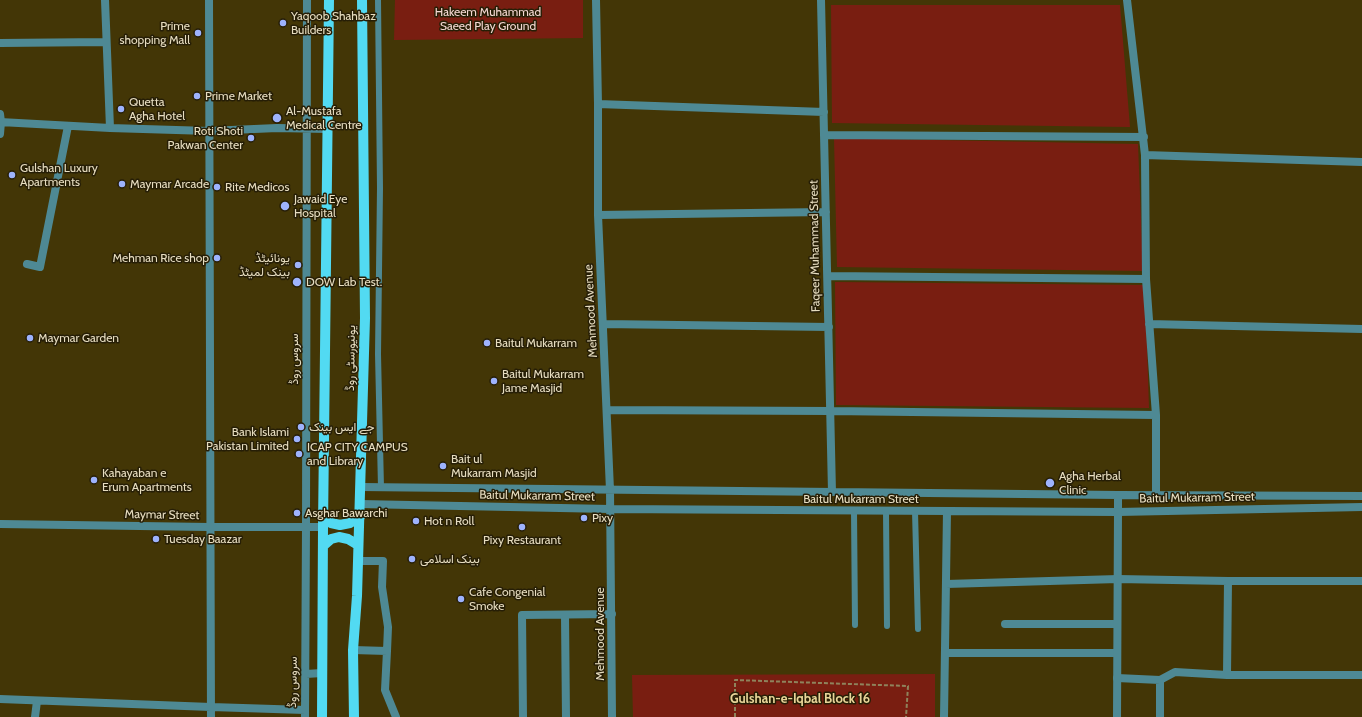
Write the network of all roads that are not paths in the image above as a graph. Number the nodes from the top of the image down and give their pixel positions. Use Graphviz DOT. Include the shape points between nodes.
graph roads {
  1 [pos="105,0"];
  2 [pos="209,0"];
  3 [pos="307,0"];
  4 [pos="329,0"];
  5 [pos="362,0"];
  6 [pos="378,0"];
  7 [pos="596,0"];
  8 [pos="821,0"];
  9 [pos="1127,0"];
  10 [pos="106,42"];
  11 [pos="0,43"];
  12 [pos="598,104"];
  13 [pos="824,112"];
  14 [pos="0,114"];
  15 [pos="1,122"];
  16 [pos="68,126"];
  17 [pos="110,128"];
  18 [pos="306,128"];
  19 [pos="328,129"];
  20 [pos="209,131"];
  21 [pos="0,134"];
  22 [pos="824,135"];
  23 [pos="1144,137"];
  24 [pos="1145,154"];
  25 [pos="1362,162"];
  26 [pos="826,212"];
  27 [pos="598,215"];
  28 [pos="378,255"];
  29 [pos="364,256"];
  30 [pos="27,264"];
  31 [pos="828,276"];
  32 [pos="1146,279"];
  33 [pos="603,324"];
  34 [pos="1149,324"];
  35 [pos="829,327"];
  36 [pos="1362,329"];
  37 [pos="607,410"];
  38 [pos="831,411"];
  39 [pos="1156,415"];
  40 [pos="361,487"];
  41 [pos="381,488"];
  42 [pos="610,490"];
  43 [pos="832,492"];
  44 [pos="1156,494"];
  45 [pos="1118,495"];
  46 [pos="1362,496"];
  47 [pos="360,504"];
  48 [pos="1362,507"];
  49 [pos="610,509"];
  50 [pos="854,511"];
  51 [pos="886,511"];
  52 [pos="915,511"];
  53 [pos="947,511"];
  54 [pos="1118,512"];
  55 [pos="323,516"];
  56 [pos="360,516"];
  57 [pos="0,524"];
  58 [pos="306,527"];
  59 [pos="323,527"];
  60 [pos="209,528"];
  61 [pos="358,545"];
  62 [pos="323,546"];
  63 [pos="358,561"];
  64 [pos="1118,579"];
  65 [pos="1228,581"];
  66 [pos="1362,581"];
  67 [pos="946,584"];
  68 [pos="612,614"];
  69 [pos="565,616"];
  70 [pos="1005,624"];
  71 [pos="1117,624"];
  72 [pos="855,625"];
  73 [pos="887,626"];
  74 [pos="918,629"];
  75 [pos="353,650"];
  76 [pos="387,651"];
  77 [pos="945,653"];
  78 [pos="1117,653"];
  79 [pos="306,674"];
  80 [pos="322,674"];
  81 [pos="1227,675"];
  82 [pos="1362,675"];
  83 [pos="1117,678"];
  84 [pos="1160,680"];
  85 [pos="0,699"];
  86 [pos="37,701"];
  87 [pos="211,707"];
  88 [pos="305,713"];
  89 [pos="35,717"];
  90 [pos="211,717"];
  91 [pos="322,717"];
  92 [pos="354,717"];
  93 [pos="396,717"];
  94 [pos="523,717"];
  95 [pos="566,717"];
  96 [pos="612,717"];
  97 [pos="944,717"];
  98 [pos="1117,717"];
  99 [pos="1160,717"];
  1 -- 10 [label="street"];
  2 -- 20 [label="street"];
  3 -- 18 [label="street, سروس روڈ"];
  4 -- 19 [label="main road"];
  5 -- 29 [label="main road, یونیورسٹی روڈ"];
  6 -- 28 [label="lane"];
  7 -- 12 [label="street, Mehmood Avenue"];
  8 -- 13 [label="street, Faqeer Muhammad Street"];
  9 -- 23 [label="street"];
  10 -- 11 [label="street"];
  10 -- 17 [label="street"];
  12 -- 13 [label="street"];
  12 -- 27 [label="street, Mehmood Avenue"];
  13 -- 22 [label="street, Faqeer Muhammad Street"];
  14 -- 15 [label="street"];
  15 -- 16 [label="street"];
  15 -- 21 [label="street"];
  16 -- 17 [label="street"];
  16 -- 30 [label="street" via="40,267"];
  17 -- 20 [label="street"];
  18 -- 19 [label="street"];
  18 -- 20 [label="street"];
  18 -- 58 [label="street, سروس روڈ"];
  19 -- 55 [label="main road"];
  20 -- 60 [label="street"];
  22 -- 23 [label="street"];
  22 -- 26 [label="street, Faqeer Muhammad Street"];
  23 -- 24 [label="street"];
  24 -- 25 [label="street"];
  24 -- 32 [label="street"];
  26 -- 27 [label="street"];
  26 -- 31 [label="street, Faqeer Muhammad Street"];
  27 -- 33 [label="street, Mehmood Avenue"];
  28 -- 29 [label="lane"];
  28 -- 41 [label="lane"];
  29 -- 40 [label="main road, یونیورسٹی روڈ"];
  31 -- 32 [label="street"];
  31 -- 35 [label="street, Faqeer Muhammad Street"];
  32 -- 34 [label="street"];
  33 -- 35 [label="street"];
  33 -- 37 [label="street, Mehmood Avenue"];
  34 -- 36 [label="street"];
  34 -- 39 [label="street"];
  35 -- 38 [label="street, Faqeer Muhammad Street"];
  37 -- 38 [label="street"];
  37 -- 42 [label="street, Mehmood Avenue"];
  38 -- 39 [label="street"];
  38 -- 43 [label="street, Faqeer Muhammad Street"];
  39 -- 44 [label="street"];
  40 -- 41 [label="street, Baitul Mukarram Street"];
  40 -- 47 [label="main road, یونیورسٹی روڈ"];
  41 -- 42 [label="street, Baitul Mukarram Street"];
  42 -- 43 [label="street, Baitul Mukarram Street"];
  42 -- 49 [label="street, Mehmood Avenue"];
  43 -- 45 [label="street, Baitul Mukarram Street"];
  44 -- 45 [label="street, Baitul Mukarram Street"];
  44 -- 46 [label="street, Baitul Mukarram Street"];
  45 -- 54 [label="street"];
  47 -- 49 [label="street, Baitul Mukarram Street"];
  47 -- 56 [label="main road, یونیورسٹی روڈ"];
  48 -- 54 [label="street, Baitul Mukarram Street"];
  49 -- 50 [label="street, Baitul Mukarram Street"];
  49 -- 68 [label="street, Mehmood Avenue"];
  50 -- 51 [label="street, Baitul Mukarram Street"];
  50 -- 72 [label="lane"];
  51 -- 52 [label="street, Baitul Mukarram Street"];
  51 -- 73 [label="lane"];
  52 -- 53 [label="street, Baitul Mukarram Street"];
  52 -- 74 [label="lane"];
  53 -- 54 [label="street, Baitul Mukarram Street"];
  53 -- 67 [label="street"];
  54 -- 64 [label="street"];
  55 -- 56 [label="main road" via="331,523 340,525 350,523"];
  55 -- 59 [label="main road"];
  56 -- 61 [label="main road, یونیورسٹی روڈ"];
  57 -- 60 [label="street, Maymar Street"];
  58 -- 59 [label="street, Maymar Street"];
  58 -- 60 [label="street, Maymar Street"];
  58 -- 79 [label="street, سروس روڈ"];
  59 -- 62 [label="main road"];
  60 -- 87 [label="street"];
  61 -- 62 [label="main road" via="348,538 339,537 331,539"];
  61 -- 63 [label="main road, یونیورسٹی روڈ"];
  62 -- 80 [label="main road"];
  63 -- 75 [label="main road, یونیورسٹی روڈ"];
  63 -- 76 [label="street" via="383,560 382,587 388,626"];
  64 -- 65 [label="street"];
  64 -- 67 [label="street"];
  64 -- 71 [label="street"];
  65 -- 66 [label="street"];
  65 -- 81 [label="street"];
  67 -- 77 [label="street"];
  68 -- 69 [label="street"];
  68 -- 96 [label="street, Mehmood Avenue"];
  69 -- 94 [label="street" via="522,616"];
  69 -- 95 [label="street"];
  70 -- 71 [label="street"];
  71 -- 78 [label="street"];
  75 -- 76 [label="street"];
  75 -- 92 [label="main road, یونیورسٹی روڈ"];
  76 -- 93 [label="street" via="385,690"];
  77 -- 78 [label="street"];
  77 -- 97 [label="street"];
  78 -- 83 [label="street"];
  79 -- 80 [label="street"];
  79 -- 88 [label="street, سروس روڈ"];
  80 -- 91 [label="main road"];
  81 -- 82 [label="street"];
  81 -- 84 [label="street" via="1175,672"];
  83 -- 84 [label="street"];
  83 -- 98 [label="street"];
  84 -- 99 [label="street"];
  85 -- 86 [label="street"];
  86 -- 87 [label="street"];
  86 -- 89 [label="street"];
  87 -- 88 [label="street"];
  87 -- 90 [label="street"];
}
